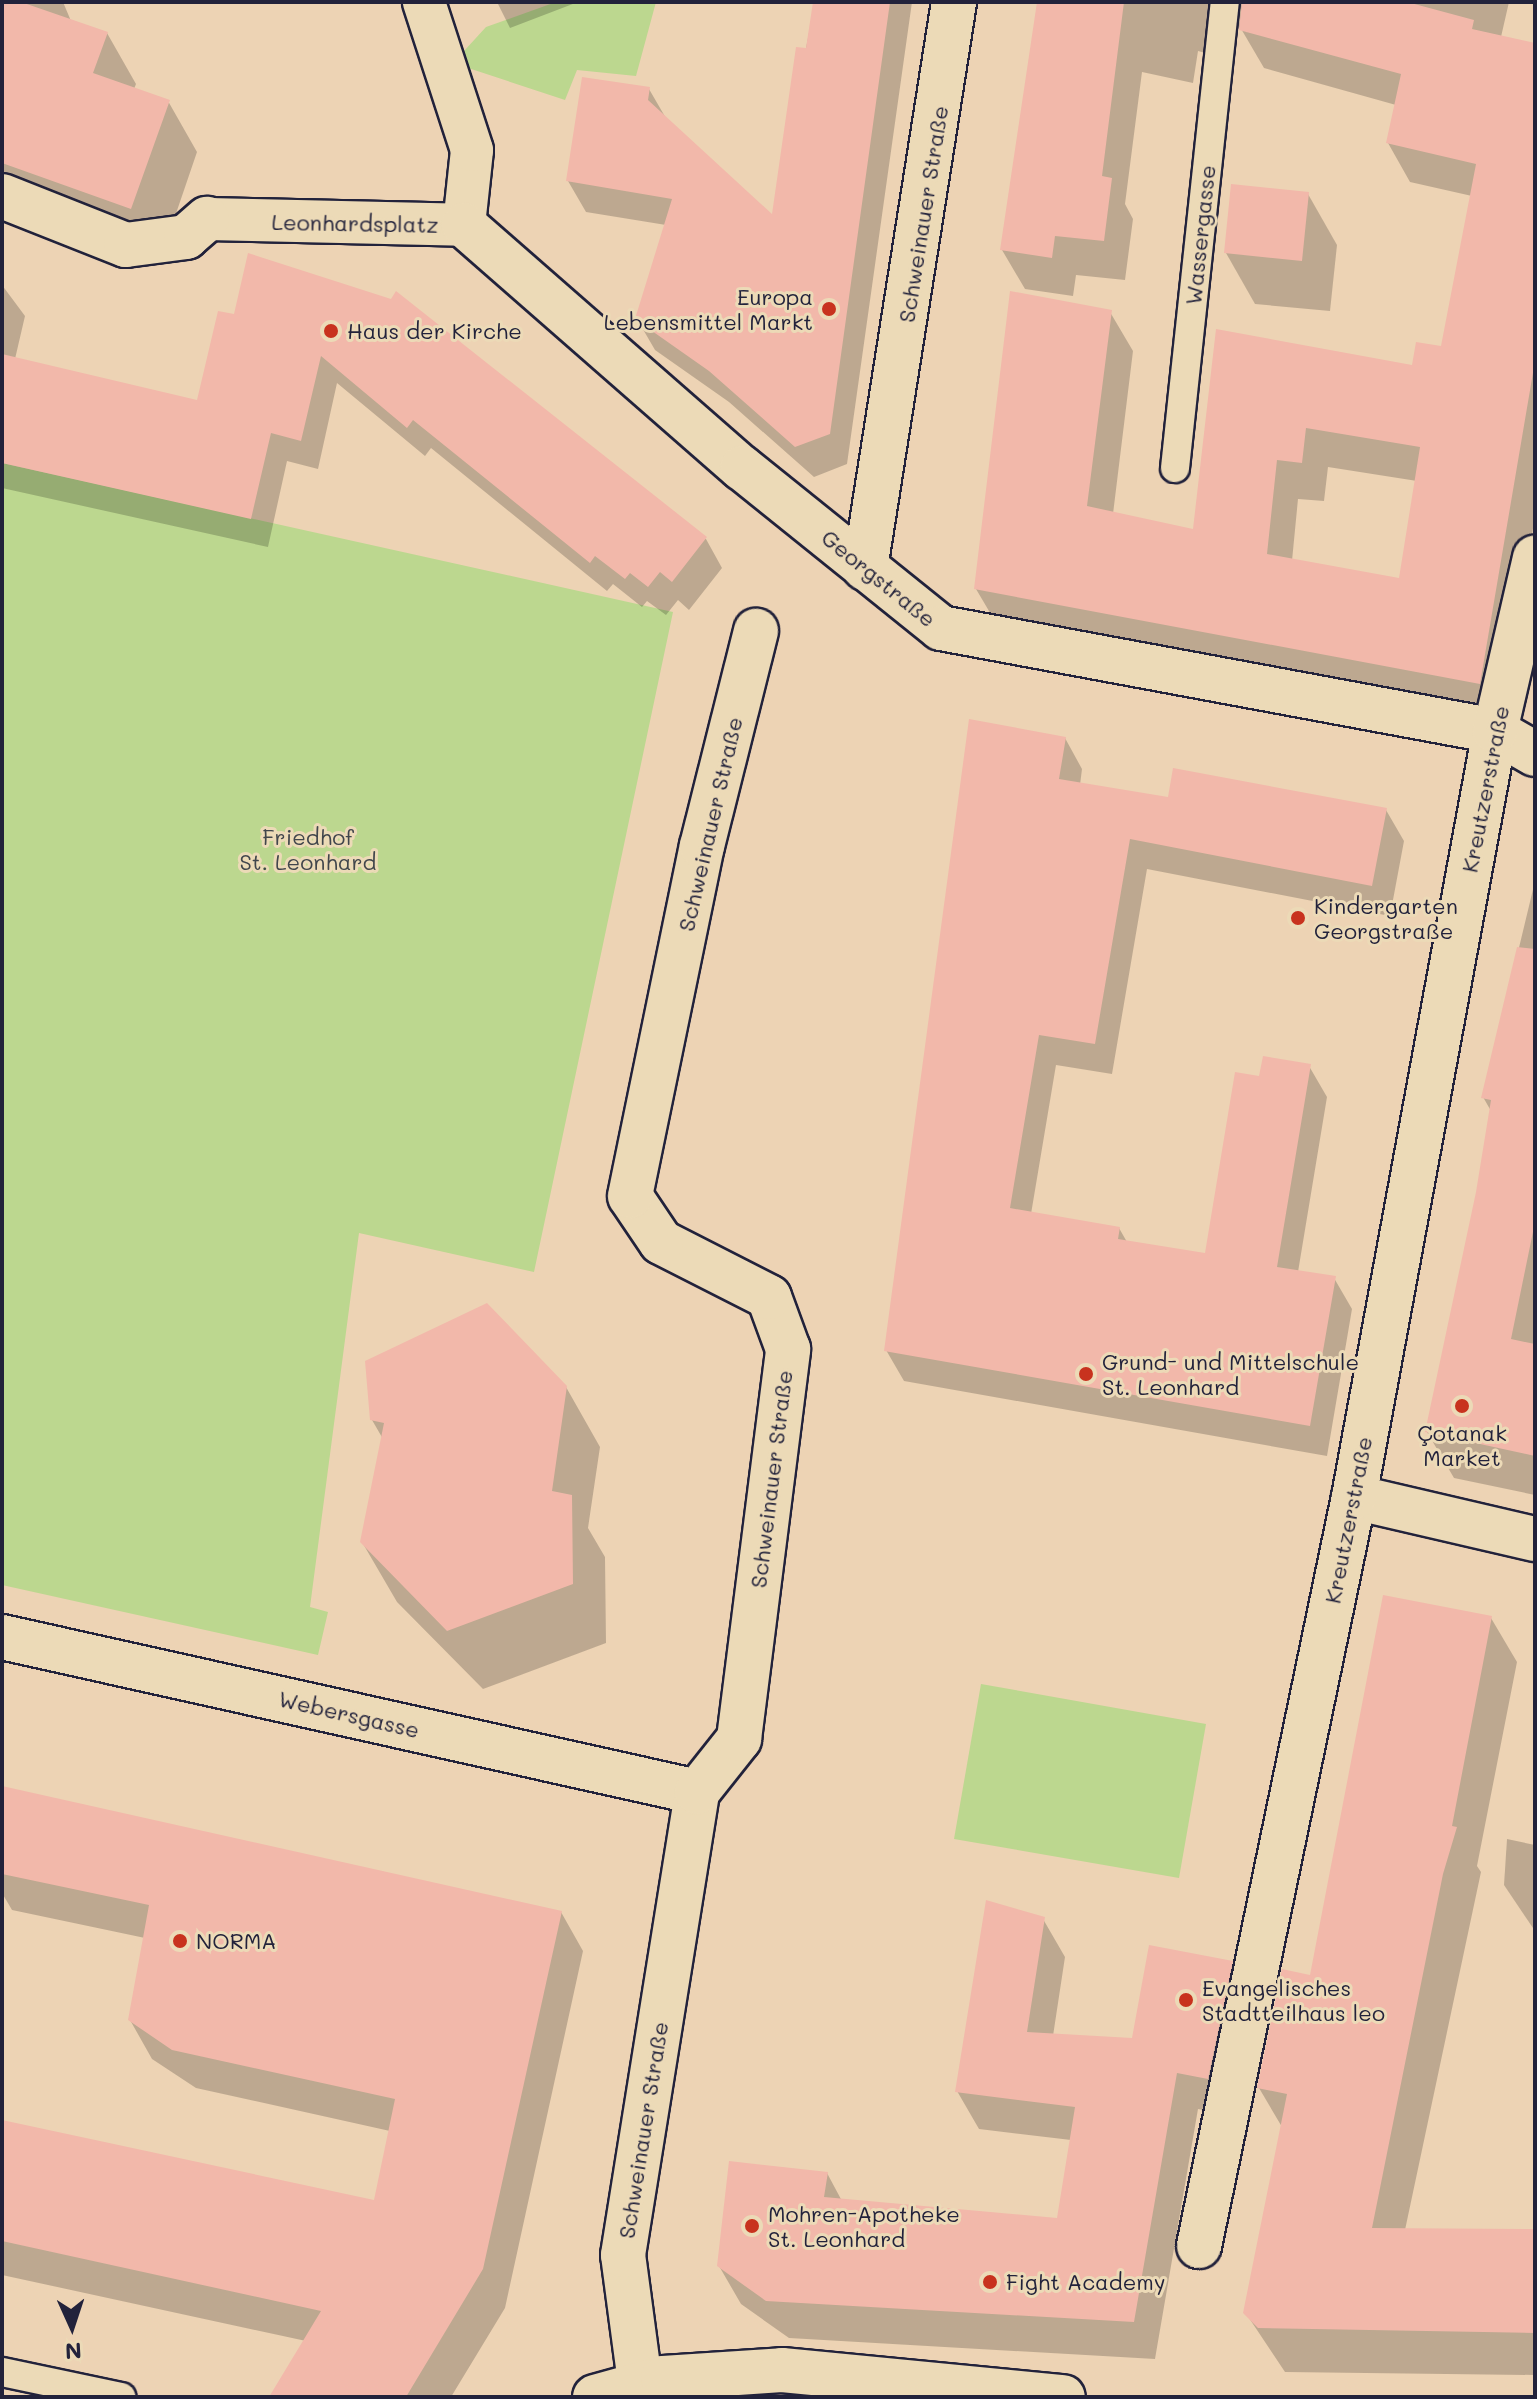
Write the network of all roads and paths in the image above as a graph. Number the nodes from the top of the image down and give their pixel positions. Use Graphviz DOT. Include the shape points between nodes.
graph roads {
  1 [pos="424,2"];
  2 [pos="954,2"];
  3 [pos="1225,2"];
  4 [pos="2,196"];
  5 [pos="207,219"];
  6 [pos="464,225"];
  7 [pos="1175,468"];
  8 [pos="1535,558"];
  9 [pos="865,568"];
  10 [pos="756,631"];
  11 [pos="1495,731"];
  12 [pos="1535,754"];
  13 [pos="1354,1497"];
  14 [pos="1535,1539"];
  15 [pos="2,1637"];
  16 [pos="697,1792"];
  17 [pos="1199,2246"];
  18 [pos="2,2372"];
  19 [pos="640,2390"];
  20 [pos="121,2397"];
  21 [pos="595,2397"];
  22 [pos="1063,2397"];
  1 -- 6 [label="street, Leonhardsplatz" via="472,150"];
  2 -- 9 [label="street, Schweinauer Straße"];
  3 -- 7 [label="lane, Wassergasse"];
  4 -- 5 [label="street" via="126,245 186,237"];
  5 -- 6 [label="street, Leonhardsplatz"];
  6 -- 9 [label="street, Georgstraße"];
  8 -- 11 [label="street, Kreutzerstraße"];
  9 -- 11 [label="street, Georgstraße" via="941,628"];
  10 -- 16 [label="street, Schweinauer Straße" via="702,846 630,1196 661,1242 769,1297 788,1349 739,1739"];
  11 -- 12 [label="street, Georgstraße"];
  11 -- 13 [label="street, Kreutzerstraße"];
  13 -- 14 [label="street"];
  13 -- 17 [label="street, Kreutzerstraße"];
  15 -- 16 [label="street, Webersgasse"];
  16 -- 19 [label="street, Schweinauer Straße" via="623,2255"];
  18 -- 20 [label="lane"];
  19 -- 21 [label="street"];
  19 -- 22 [label="street" via="782,2370"];
}
